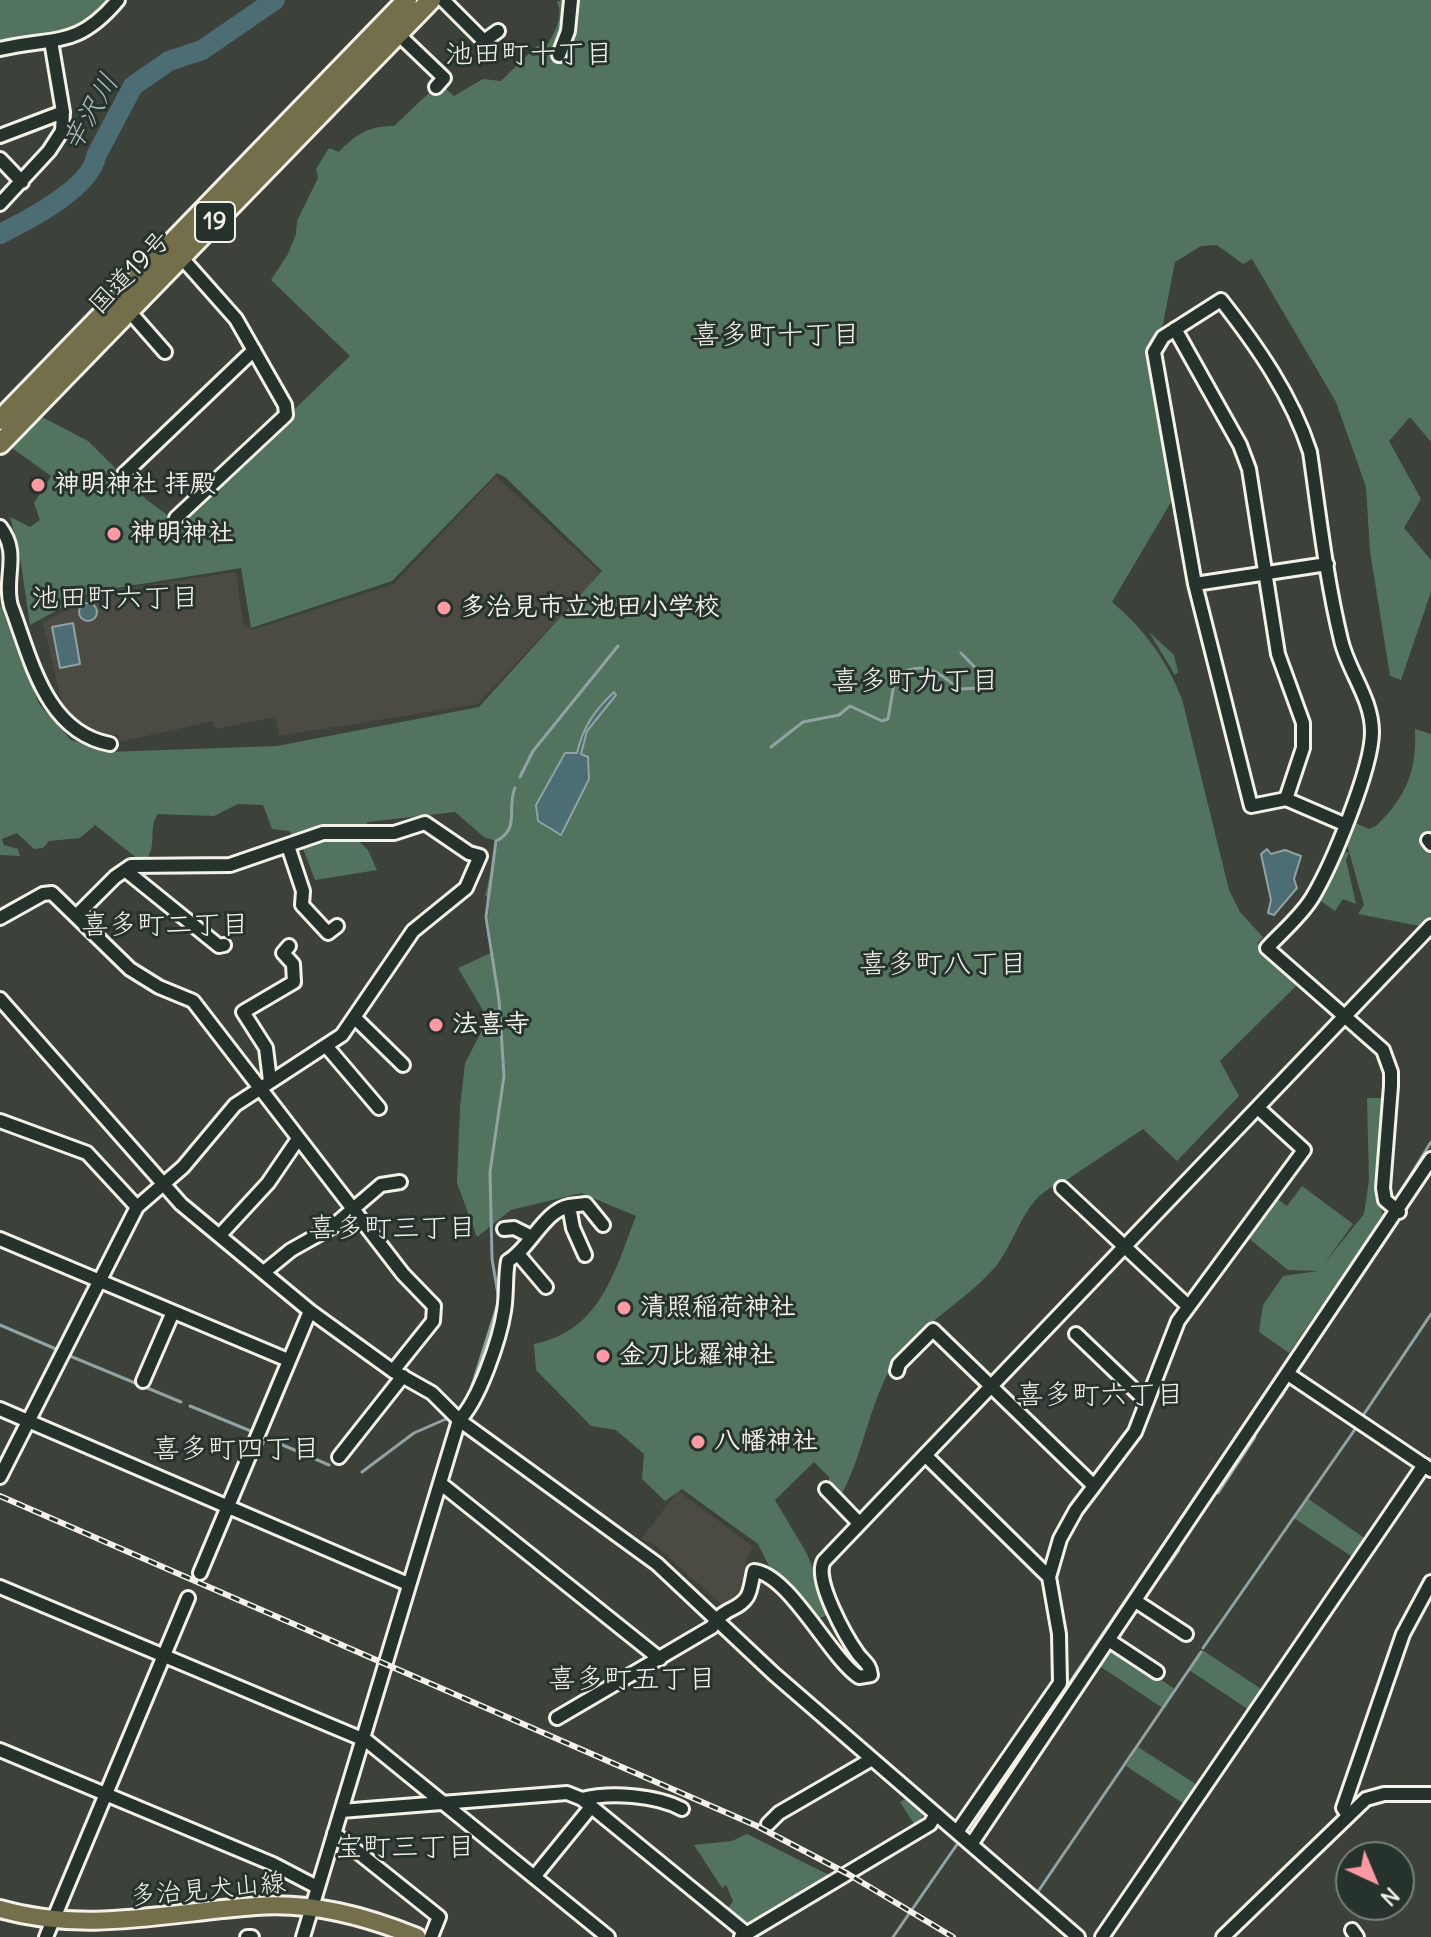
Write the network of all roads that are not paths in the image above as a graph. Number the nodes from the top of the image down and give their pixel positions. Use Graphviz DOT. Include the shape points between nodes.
graph roads {
  1 [pos="118,0"];
  2 [pos="407,0"];
  3 [pos="431,0"];
  4 [pos="443,0"];
  5 [pos="571,0"];
  6 [pos="498,31"];
  7 [pos="398,34"];
  8 [pos="51,41"];
  9 [pos="0,49"];
  10 [pos="559,55"];
  11 [pos="436,87"];
  12 [pos="63,112"];
  13 [pos="0,136"];
  14 [pos="0,159"];
  15 [pos="22,182"];
  16 [pos="0,204"];
  17 [pos="181,257"];
  18 [pos="129,311"];
  19 [pos="1175,329"];
  20 [pos="254,350"];
  21 [pos="165,352"];
  22 [pos="0,420"];
  23 [pos="0,444"];
  24 [pos="124,474"];
  25 [pos="176,518"];
  26 [pos="0,527"];
  27 [pos="1327,564"];
  28 [pos="1265,574"];
  29 [pos="1195,584"];
  30 [pos="110,744"];
  31 [pos="1286,799"];
  32 [pos="1344,824"];
  33 [pos="288,846"];
  34 [pos="125,870"];
  35 [pos="77,915"];
  36 [pos="0,918"];
  37 [pos="337,926"];
  38 [pos="1431,926"];
  39 [pos="224,945"];
  40 [pos="289,946"];
  41 [pos="0,999"];
  42 [pos="1345,1016"];
  43 [pos="356,1019"];
  44 [pos="327,1047"];
  45 [pos="403,1065"];
  46 [pos="265,1084"];
  47 [pos="379,1108"];
  48 [pos="1258,1108"];
  49 [pos="0,1121"];
  50 [pos="298,1139"];
  51 [pos="1431,1159"];
  52 [pos="400,1182"];
  53 [pos="161,1183"];
  54 [pos="1062,1188"];
  55 [pos="569,1206"];
  56 [pos="137,1207"];
  57 [pos="353,1209"];
  58 [pos="1399,1212"];
  59 [pos="603,1225"];
  60 [pos="504,1229"];
  61 [pos="220,1235"];
  62 [pos="530,1236"];
  63 [pos="0,1239"];
  64 [pos="1125,1248"];
  65 [pos="518,1254"];
  66 [pos="585,1255"];
  67 [pos="264,1272"];
  68 [pos="100,1281"];
  69 [pos="546,1287"];
  70 [pos="1188,1306"];
  71 [pos="310,1311"];
  72 [pos="173,1312"];
  73 [pos="1076,1334"];
  74 [pos="288,1360"];
  75 [pos="897,1371"];
  76 [pos="398,1373"];
  77 [pos="1288,1374"];
  78 [pos="143,1381"];
  79 [pos="992,1387"];
  80 [pos="1145,1400"];
  81 [pos="0,1409"];
  82 [pos="459,1420"];
  83 [pos="28,1421"];
  84 [pos="925,1455"];
  85 [pos="339,1457"];
  86 [pos="1427,1467"];
  87 [pos="0,1477"];
  88 [pos="440,1483"];
  89 [pos="1094,1486"];
  90 [pos="826,1489"];
  91 [pos="227,1506"];
  92 [pos="859,1523"];
  93 [pos="200,1573"];
  94 [pos="1049,1577"];
  95 [pos="1431,1582"];
  96 [pos="408,1584"];
  97 [pos="0,1587"];
  98 [pos="188,1598"];
  99 [pos="1137,1602"];
  100 [pos="717,1619"];
  101 [pos="1186,1634"];
  102 [pos="1110,1641"];
  103 [pos="164,1656"];
  104 [pos="660,1659"];
  105 [pos="1157,1672"];
  106 [pos="557,1718"];
  107 [pos="363,1739"];
  108 [pos="0,1750"];
  109 [pos="872,1759"];
  110 [pos="105,1794"];
  111 [pos="1431,1794"];
  112 [pos="444,1803"];
  113 [pos="587,1803"];
  114 [pos="682,1809"];
  115 [pos="341,1811"];
  116 [pos="936,1814"];
  117 [pos="1347,1814"];
  118 [pos="768,1824"];
  119 [pos="957,1832"];
  120 [pos="334,1833"];
  121 [pos="972,1843"];
  122 [pos="534,1877"];
  123 [pos="317,1887"];
  124 [pos="312,1907"];
  125 [pos="0,1909"];
  126 [pos="53,1919"];
  127 [pos="744,1935"];
  128 [pos="49,1937"];
  129 [pos="303,1937"];
  130 [pos="417,1937"];
  131 [pos="431,1937"];
  132 [pos="608,1937"];
  133 [pos="1078,1937"];
  134 [pos="1102,1937"];
  135 [pos="1223,1937"];
  1 -- 8 [label="street" via="98,24"];
  2 -- 22 [label="highway, 国道19号 / 19"];
  3 -- 7 [label="highway, 国道19号 / 19"];
  4 -- 6 [label="street" via="484,41"];
  5 -- 10 [label="street"];
  7 -- 11 [label="street" via="444,78"];
  7 -- 17 [label="highway, 国道19号 / 19"];
  8 -- 9 [label="street"];
  8 -- 12 [label="street"];
  12 -- 13 [label="street"];
  12 -- 15 [label="street" via="62,131"];
  14 -- 15 [label="street"];
  15 -- 16 [label="street"];
  17 -- 18 [label="highway, 国道19号 / 19"];
  17 -- 20 [label="street" via="236,319"];
  18 -- 21 [label="street"];
  18 -- 23 [label="highway, 国道19号 / 19"];
  19 -- 27 [label="street" via="1221,300 1266,363 1310,452"];
  19 -- 28 [label="street" via="1245,455"];
  19 -- 29 [label="street" via="1157,343 1154,361"];
  20 -- 24 [label="street"];
  20 -- 25 [label="street" via="286,415"];
  26 -- 30 [label="street" via="12,550 7,591 11,606 45,693 63,721"];
  27 -- 28 [label="street"];
  27 -- 32 [label="street" via="1345,658 1368,707 1372,732 1368,764"];
  28 -- 29 [label="street"];
  28 -- 31 [label="street" via="1278,654 1303,723 1304,738"];
  29 -- 31 [label="street" via="1251,806"];
  31 -- 32 [label="street"];
  32 -- 42 [label="street" via="1311,899 1267,948"];
  33 -- 34 [label="street" via="230,865 147,864"];
  33 -- 37 [label="street" via="303,891 302,905 328,933"];
  33 -- 43 [label="street" via="323,833 394,833 425,823 480,856 466,888 413,931"];
  34 -- 35 [label="street"];
  34 -- 39 [label="street"];
  35 -- 36 [label="street" via="52,893"];
  35 -- 46 [label="street" via="130,969 193,1001"];
  38 -- 42 [label="street"];
  40 -- 46 [label="street" via="283,953 293,964 294,982 243,1012 266,1048"];
  41 -- 53 [label="street"];
  42 -- 48 [label="street"];
  42 -- 58 [label="street" via="1389,1063 1383,1188 1385,1200"];
  43 -- 44 [label="street"];
  43 -- 45 [label="street"];
  44 -- 46 [label="street"];
  44 -- 47 [label="street"];
  46 -- 50 [label="street"];
  46 -- 53 [label="street" via="235,1105 183,1167"];
  48 -- 64 [label="street"];
  48 -- 70 [label="street" via="1304,1150"];
  49 -- 56 [label="street" via="87,1153"];
  50 -- 57 [label="street"];
  50 -- 61 [label="street" via="268,1183"];
  51 -- 58 [label="street"];
  52 -- 57 [label="street" via="381,1185"];
  53 -- 56 [label="street"];
  53 -- 61 [label="street"];
  54 -- 64 [label="street"];
  55 -- 59 [label="street" via="586,1204"];
  55 -- 62 [label="street" via="559,1208 539,1233"];
  55 -- 66 [label="street"];
  56 -- 68 [label="street"];
  57 -- 67 [label="street"];
  57 -- 76 [label="street" via="434,1306 433,1321"];
  58 -- 77 [label="street"];
  60 -- 62 [label="street"];
  61 -- 67 [label="street"];
  62 -- 65 [label="street"];
  63 -- 68 [label="street"];
  64 -- 70 [label="street"];
  64 -- 79 [label="street"];
  65 -- 69 [label="street"];
  65 -- 82 [label="street" via="508,1261 498,1336 471,1407"];
  67 -- 71 [label="street"];
  68 -- 72 [label="street"];
  68 -- 83 [label="street"];
  70 -- 80 [label="street" via="1168,1338"];
  71 -- 74 [label="street"];
  71 -- 76 [label="street"];
  72 -- 74 [label="street"];
  72 -- 78 [label="street"];
  73 -- 80 [label="street"];
  74 -- 91 [label="street"];
  75 -- 79 [label="street" via="933,1330"];
  76 -- 82 [label="street" via="432,1393"];
  76 -- 85 [label="street"];
  77 -- 86 [label="street"];
  77 -- 99 [label="street"];
  79 -- 84 [label="street"];
  79 -- 89 [label="street"];
  80 -- 89 [label="street" via="1135,1432"];
  81 -- 83 [label="street"];
  82 -- 88 [label="street"];
  82 -- 100 [label="street" via="657,1564"];
  83 -- 87 [label="street"];
  83 -- 91 [label="street"];
  84 -- 92 [label="street"];
  84 -- 94 [label="street"];
  86 -- 134 [label="street"];
  88 -- 96 [label="street"];
  88 -- 104 [label="street"];
  89 -- 94 [label="street" via="1060,1539"];
  90 -- 92 [label="street"];
  91 -- 93 [label="street"];
  91 -- 96 [label="street"];
  92 -- 100 [label="street" via="824,1561 820,1576 870,1667 868,1677 849,1671 823,1632 761,1572 754,1571 749,1595 739,1606"];
  94 -- 119 [label="street" via="1059,1634 1060,1683"];
  95 -- 117 [label="street" via="1403,1634 1343,1808"];
  96 -- 107 [label="street"];
  97 -- 103 [label="street"];
  98 -- 103 [label="street"];
  99 -- 101 [label="street"];
  99 -- 102 [label="street"];
  100 -- 104 [label="street"];
  100 -- 109 [label="street"];
  102 -- 105 [label="street"];
  102 -- 121 [label="street"];
  103 -- 107 [label="street"];
  103 -- 110 [label="street"];
  104 -- 106 [label="street"];
  107 -- 112 [label="street"];
  107 -- 115 [label="street"];
  108 -- 110 [label="street"];
  109 -- 116 [label="street"];
  109 -- 118 [label="street"];
  110 -- 123 [label="street"];
  110 -- 126 [label="street"];
  111 -- 117 [label="street" via="1384,1794 1366,1799"];
  112 -- 113 [label="street" via="554,1793"];
  112 -- 115 [label="street"];
  112 -- 122 [label="street"];
  113 -- 114 [label="street" via="600,1795 665,1802"];
  113 -- 122 [label="street"];
  113 -- 127 [label="street"];
  115 -- 120 [label="street"];
  116 -- 119 [label="street"];
  116 -- 127 [label="street" via="930,1824"];
  117 -- 135 [label="street"];
  119 -- 121 [label="street"];
  120 -- 123 [label="street"];
  120 -- 131 [label="street" via="439,1917"];
  121 -- 133 [label="street"];
  122 -- 132 [label="street"];
  123 -- 124 [label="street"];
  124 -- 126 [label="main road, 多治見犬山線" via="259,1905 106,1923"];
  124 -- 129 [label="street"];
  124 -- 130 [label="main road, 多治見犬山線" via="376,1920"];
  125 -- 126 [label="main road, 多治見犬山線"];
  126 -- 128 [label="street"];
}
